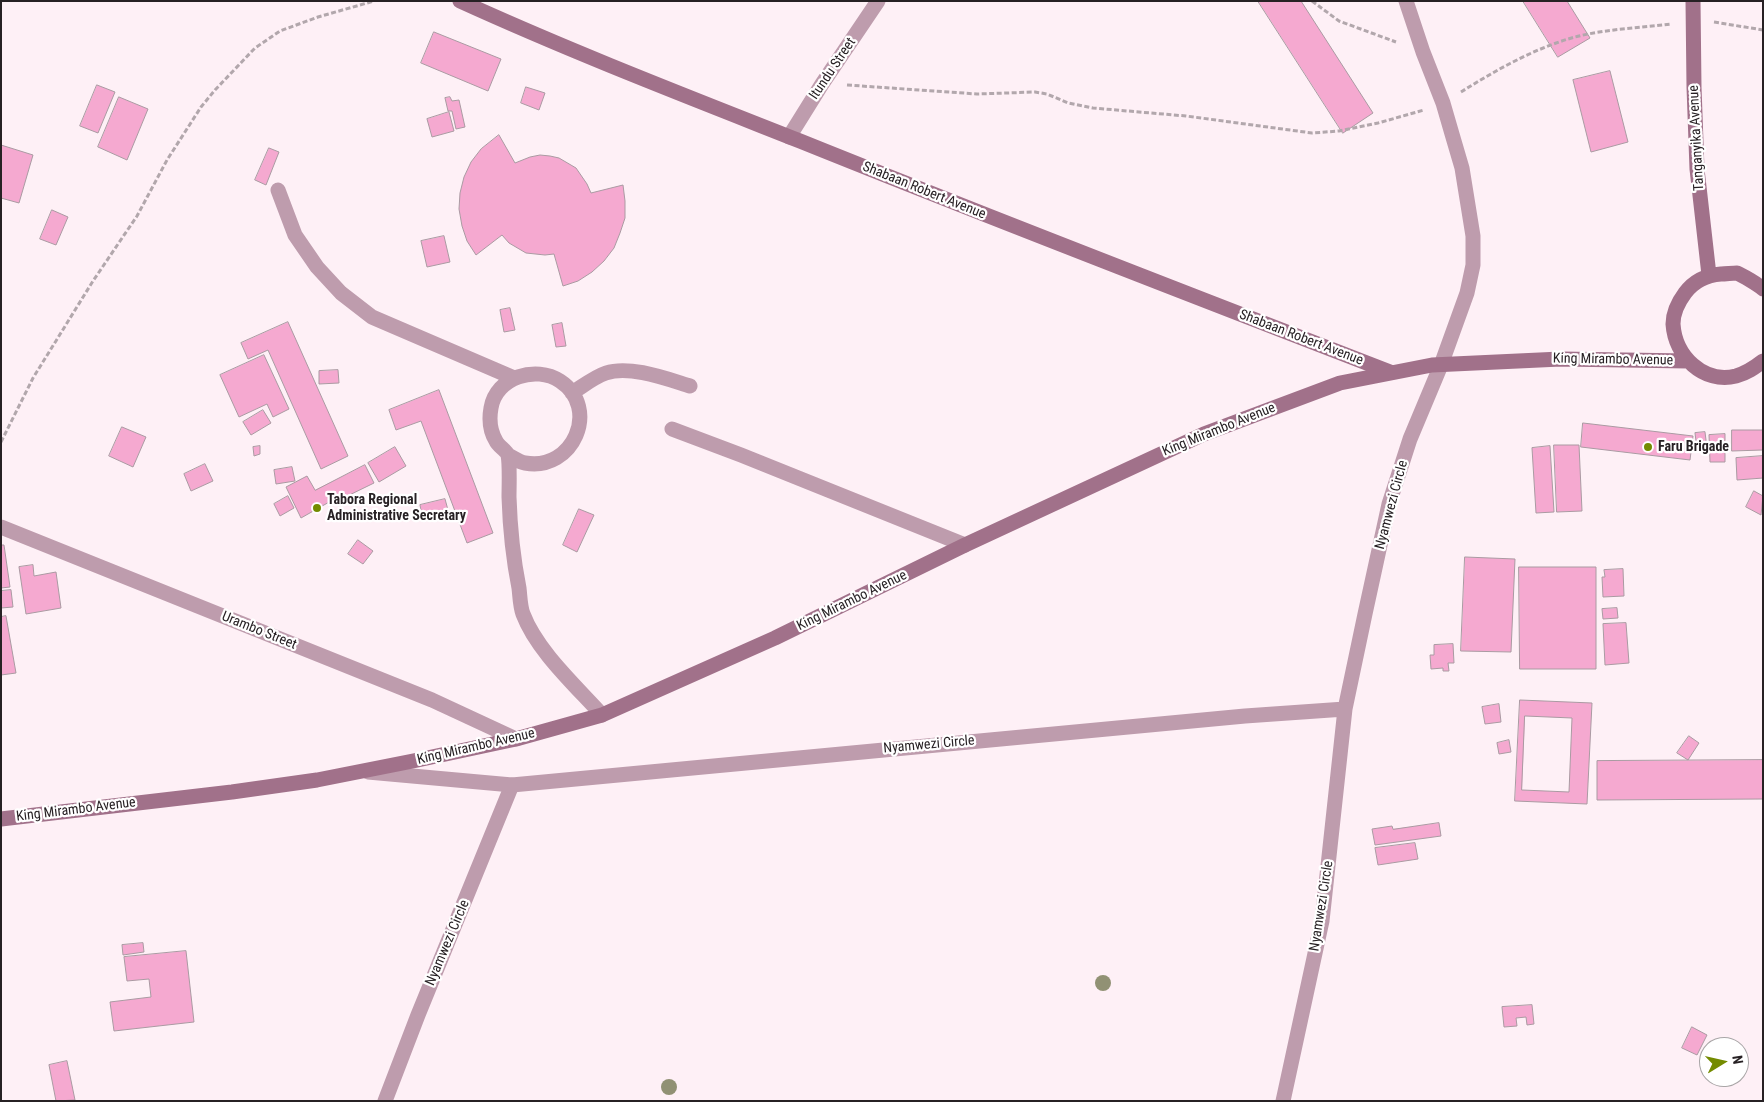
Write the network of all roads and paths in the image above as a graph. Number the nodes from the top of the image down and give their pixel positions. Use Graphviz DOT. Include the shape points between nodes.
graph roads {
  1 [pos="374,1"];
  2 [pos="460,1"];
  3 [pos="878,1"];
  4 [pos="1312,1"];
  5 [pos="1406,1"];
  6 [pos="1693,1"];
  7 [pos="1694,21"];
  8 [pos="1763,30"];
  9 [pos="1423,52"];
  10 [pos="822,84"];
  11 [pos="1443,103"];
  12 [pos="789,137"];
  13 [pos="278,190"];
  14 [pos="1709,275"];
  15 [pos="1763,290"];
  16 [pos="1688,361"];
  17 [pos="1763,361"];
  18 [pos="1441,365"];
  19 [pos="1390,372"];
  20 [pos="514,378"];
  21 [pos="690,386"];
  22 [pos="572,393"];
  23 [pos="672,429"];
  24 [pos="1,442"];
  25 [pos="508,455"];
  26 [pos="1,527"];
  27 [pos="965,545"];
  28 [pos="1345,709"];
  29 [pos="602,715"];
  30 [pos="516,739"];
  31 [pos="362,771"];
  32 [pos="512,785"];
  33 [pos="1,819"];
  34 [pos="385,1101"];
  35 [pos="1283,1101"];
  1 -- 24 [label="path" via="280,31 255,48 215,90 192,120 137,216 67,322 33,378"];
  2 -- 12 [label="main road, Shabaan Robert Avenue" via="542,38"];
  3 -- 10 [label="street, Itundu Street"];
  4 -- 9 [label="path" via="1338,21"];
  5 -- 9 [label="street, Nyamwezi Circle"];
  6 -- 7 [label="main road, Tanganyika Avenue"];
  7 -- 8 [label="path" via="1723,22"];
  7 -- 11 [label="path" via="1576,37 1524,57"];
  7 -- 14 [label="main road, Tanganyika Avenue" via="1697,169"];
  9 -- 11 [label="street, Nyamwezi Circle"];
  10 -- 11 [label="path" via="977,94 1035,92 1093,108 1312,132 1378,124"];
  10 -- 12 [label="street, Itundu Street"];
  11 -- 18 [label="street, Nyamwezi Circle" via="1462,168 1473,236 1473,265 1467,293"];
  12 -- 19 [label="main road, Shabaan Robert Avenue"];
  13 -- 20 [label="street" via="295,235 317,267 341,293 372,317"];
  14 -- 15 [label="main road" via="1737,274"];
  14 -- 16 [label="main road" via="1691,286 1678,302 1673,323 1677,344"];
  16 -- 17 [label="main road" via="1702,371 1718,376 1735,376"];
  16 -- 18 [label="main road, King Mirambo Avenue" via="1561,359"];
  18 -- 19 [label="main road, King Mirambo Avenue"];
  18 -- 28 [label="street, Nyamwezi Circle" via="1410,439 1389,504"];
  19 -- 27 [label="main road, King Mirambo Avenue" via="1340,384 1204,434"];
  20 -- 22 [label="street" via="529,373 546,374 561,381"];
  20 -- 25 [label="street" via="500,389 491,406 490,424 496,441"];
  21 -- 22 [label="street" via="622,371 608,372"];
  22 -- 25 [label="street" via="579,410 579,428 572,445 559,457 542,464 524,463"];
  23 -- 27 [label="street"];
  25 -- 29 [label="street" via="513,560 523,613 556,665"];
  26 -- 30 [label="street, Urambo Street" via="432,700"];
  27 -- 29 [label="main road, King Mirambo Avenue" via="775,638"];
  28 -- 32 [label="street, Nyamwezi Circle"];
  28 -- 35 [label="street, Nyamwezi Circle" via="1322,922"];
  29 -- 30 [label="main road, King Mirambo Avenue"];
  30 -- 31 [label="main road, King Mirambo Avenue"];
  31 -- 32 [label="street, Nyamwezi Circle"];
  31 -- 33 [label="main road, King Mirambo Avenue" via="232,792"];
  32 -- 34 [label="street, Nyamwezi Circle"];
}
